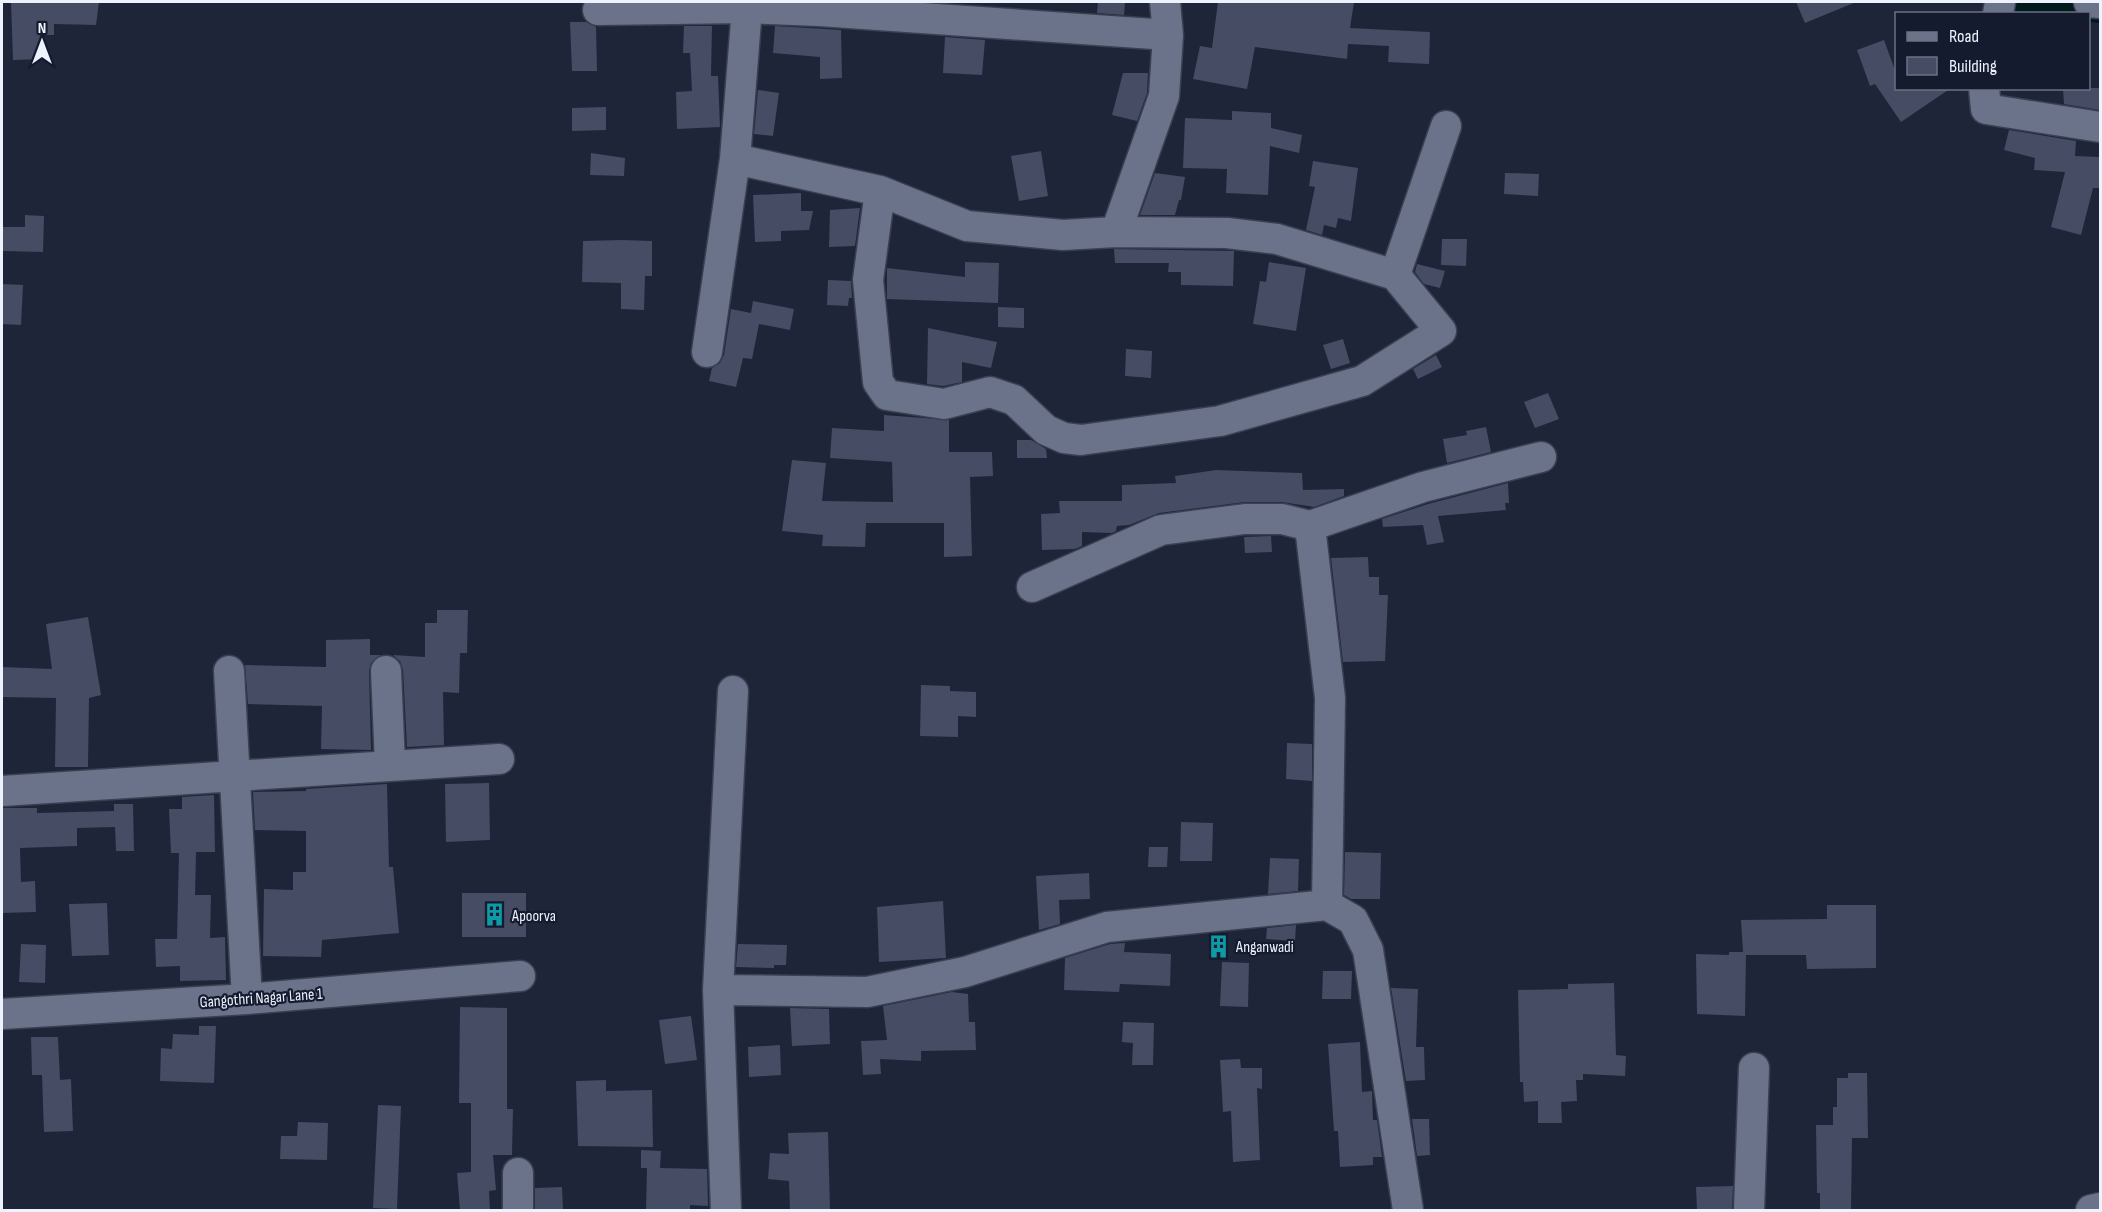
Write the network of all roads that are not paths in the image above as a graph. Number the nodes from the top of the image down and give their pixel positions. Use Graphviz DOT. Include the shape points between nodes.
graph roads {
  1 [pos="1165,2"];
  2 [pos="2089,2"];
  3 [pos="2100,3"];
  4 [pos="820,6"];
  5 [pos="747,8"];
  6 [pos="598,10"];
  7 [pos="1168,35"];
  8 [pos="1984,90"];
  9 [pos="1446,126"];
  10 [pos="2100,127"];
  11 [pos="735,159"];
  12 [pos="880,191"];
  13 [pos="1116,232"];
  14 [pos="1395,274"];
  15 [pos="707,352"];
  16 [pos="1540,457"];
  17 [pos="1310,526"];
  18 [pos="1032,586"];
  19 [pos="229,671"];
  20 [pos="386,671"];
  21 [pos="733,691"];
  22 [pos="499,759"];
  23 [pos="390,764"];
  24 [pos="236,778"];
  25 [pos="2,791"];
  26 [pos="1327,905"];
  27 [pos="520,976"];
  28 [pos="718,990"];
  29 [pos="247,999"];
  30 [pos="2,1014"];
  31 [pos="1754,1068"];
  32 [pos="518,1173"];
  33 [pos="2100,1208"];
  34 [pos="518,1210"];
  35 [pos="726,1210"];
  36 [pos="1408,1210"];
  37 [pos="1749,1210"];
  38 [pos="2091,1210"];
  1 -- 7 [label="street"];
  2 -- 3 [label="street"];
  4 -- 5 [label="street"];
  4 -- 7 [label="street"];
  5 -- 6 [label="street"];
  5 -- 11 [label="street"];
  7 -- 13 [label="street" via="1164,96"];
  8 -- 10 [label="street" via="1986,109"];
  9 -- 14 [label="street"];
  11 -- 12 [label="street"];
  11 -- 15 [label="street"];
  12 -- 13 [label="street" via="967,226 1063,235"];
  12 -- 14 [label="street" via="868,280 878,382 887,395 944,404 990,392 1014,399 1046,430 1064,438 1082,440 1220,421 1362,381 1441,331"];
  13 -- 14 [label="street" via="1227,232 1277,239"];
  16 -- 17 [label="street" via="1423,487"];
  17 -- 18 [label="street" via="1282,519 1245,519 1161,530"];
  17 -- 26 [label="street" via="1330,698"];
  19 -- 24 [label="street"];
  20 -- 23 [label="street"];
  21 -- 28 [label="street"];
  22 -- 23 [label="street"];
  23 -- 24 [label="street"];
  24 -- 25 [label="street"];
  24 -- 29 [label="street"];
  26 -- 28 [label="street" via="1107,927 965,972 867,992"];
  26 -- 36 [label="street" via="1353,920 1368,950"];
  27 -- 29 [label="street, Gangothri Nagar Lane 1"];
  28 -- 35 [label="street"];
  29 -- 30 [label="street, Gangothri Nagar Lane 1"];
  31 -- 37 [label="street"];
  32 -- 34 [label="street"];
  33 -- 38 [label="street"];
}
